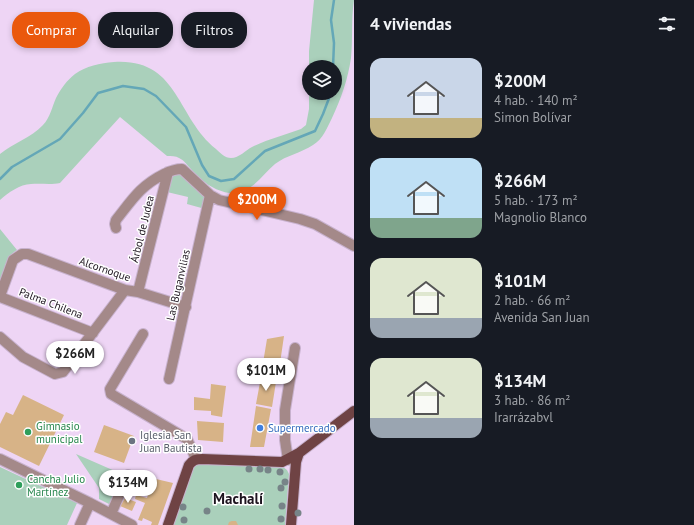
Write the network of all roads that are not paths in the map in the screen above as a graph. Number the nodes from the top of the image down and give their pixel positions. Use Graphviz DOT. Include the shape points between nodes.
graph roads {
  1 [pos="168,172"];
  2 [pos="210,195"];
  3 [pos="116,228"];
  4 [pos="354,246"];
  5 [pos="125,290"];
  6 [pos="138,292"];
  7 [pos="0,296"];
  8 [pos="186,307"];
  9 [pos="93,333"];
  10 [pos="143,334"];
  11 [pos="0,337"];
  12 [pos="295,348"];
  13 [pos="169,379"];
  14 [pos="354,411"];
  15 [pos="299,453"];
  16 [pos="0,459"];
  17 [pos="196,459"];
  18 [pos="288,460"];
  19 [pos="128,475"];
  20 [pos="90,503"];
  21 [pos="111,514"];
  22 [pos="80,525"];
  23 [pos="132,525"];
  24 [pos="168,525"];
  25 [pos="291,525"];
  1 -- 2 [label="street" via="182,169"];
  1 -- 3 [label="street" via="143,187 116,220"];
  1 -- 6 [label="street, Árbol de Judea"];
  2 -- 4 [label="street" via="224,202 300,219"];
  2 -- 8 [label="street, Las Buganvilias"];
  5 -- 6 [label="street, Alcornoque"];
  5 -- 7 [label="street, Alcornoque" via="22,254 13,260"];
  5 -- 9 [label="street"];
  6 -- 8 [label="street, Alcornoque"];
  7 -- 9 [label="street, Palma Chilena"];
  8 -- 13 [label="street, Las Buganvilias"];
  9 -- 11 [label="street" via="60,374 24,358"];
  10 -- 17 [label="street" via="110,389 111,394 187,439"];
  12 -- 18 [label="street" via="285,410"];
  14 -- 15 [label="main road"];
  15 -- 18 [label="main road"];
  15 -- 25 [label="main road"];
  16 -- 20 [label="street"];
  17 -- 18 [label="main road" via="277,462"];
  17 -- 24 [label="main road" via="189,465"];
  19 -- 21 [label="street"];
  20 -- 21 [label="street"];
  20 -- 22 [label="street"];
  21 -- 23 [label="street"];
}
